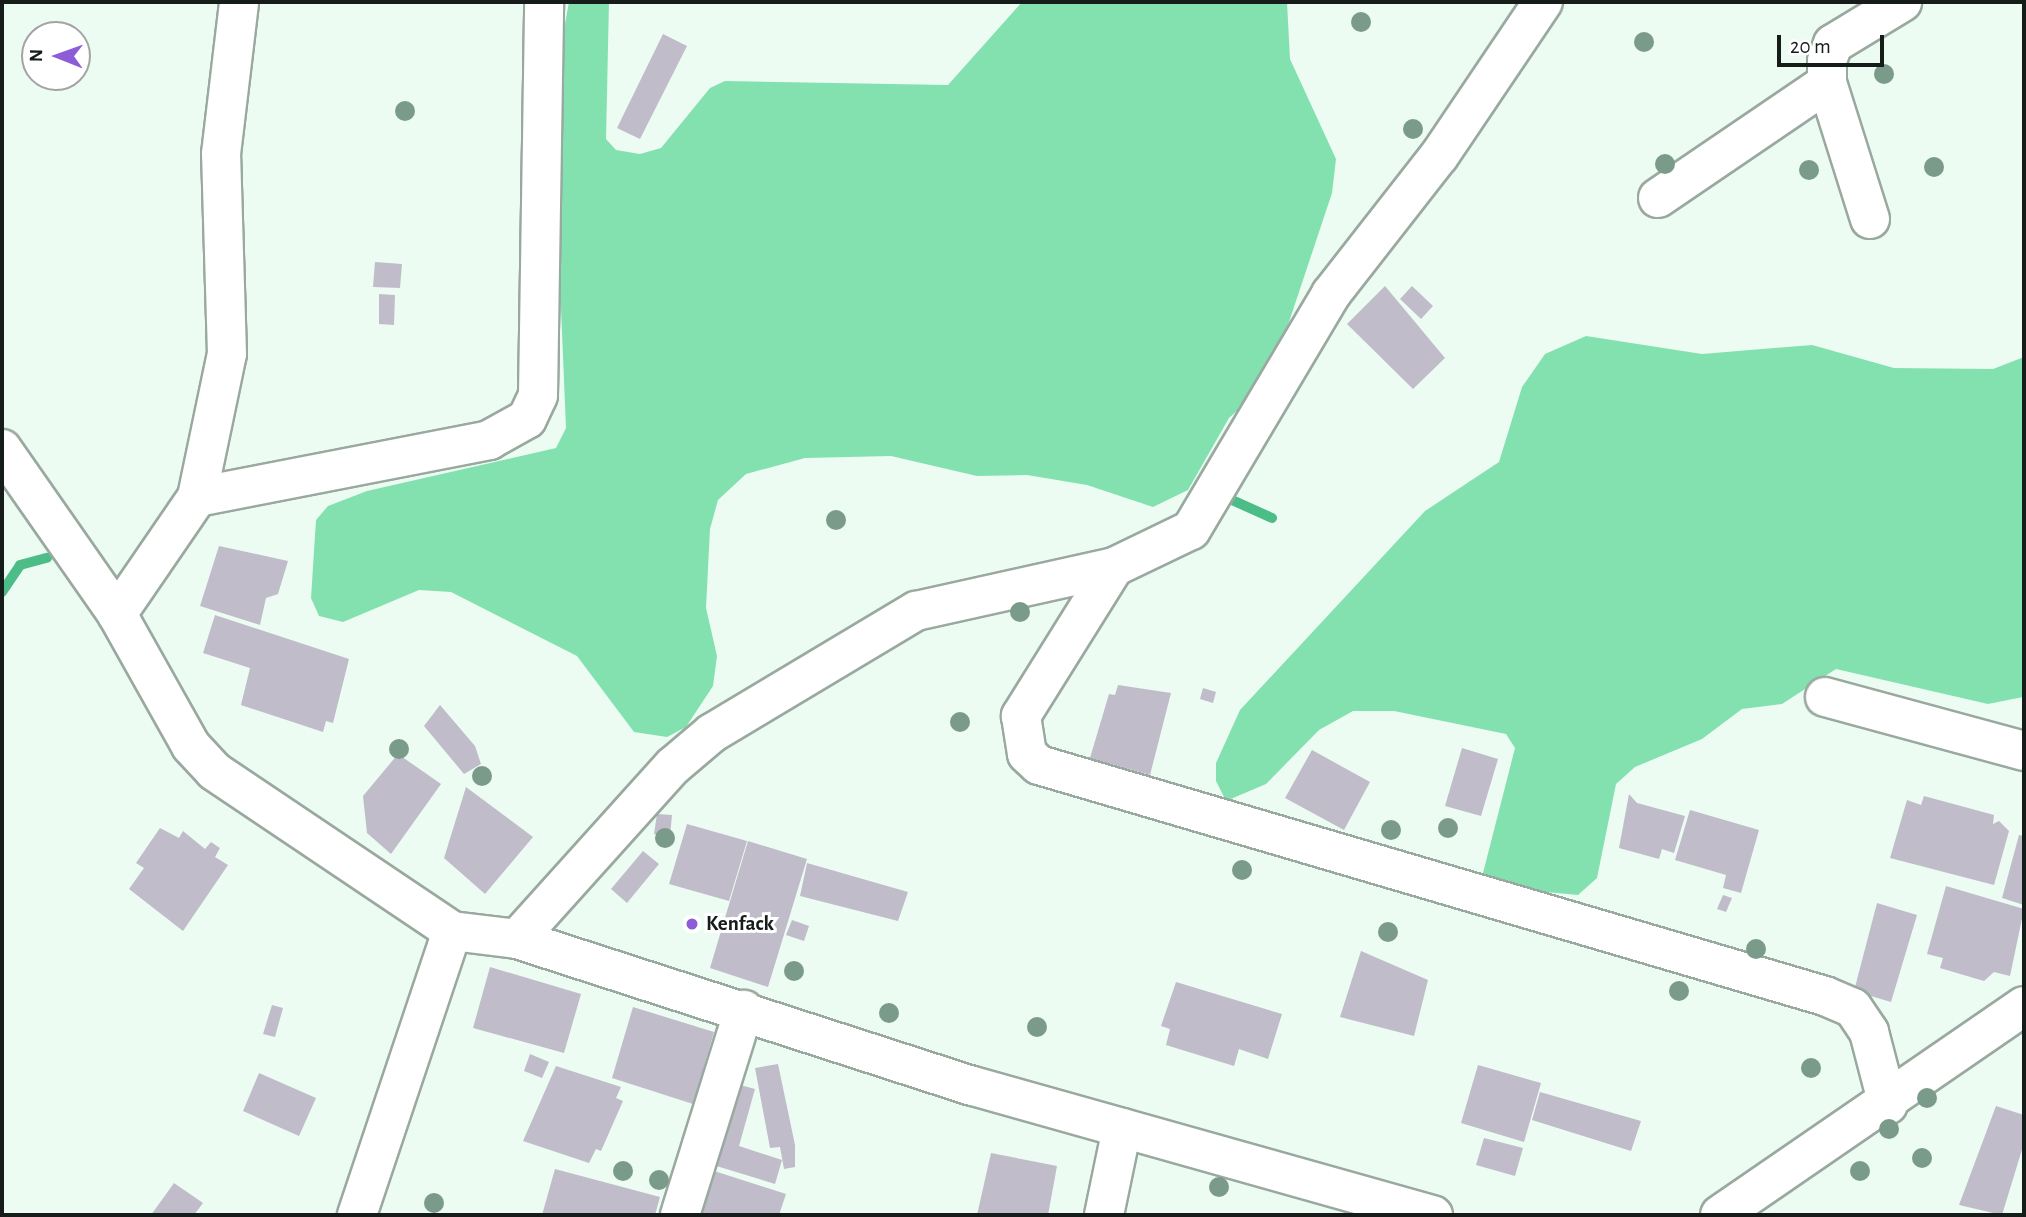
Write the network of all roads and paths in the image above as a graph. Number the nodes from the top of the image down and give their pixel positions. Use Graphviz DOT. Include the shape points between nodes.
graph roads {
  1 [pos="239,2"];
  2 [pos="544,2"];
  3 [pos="1543,2"];
  4 [pos="1902,2"];
  5 [pos="1827,83"];
  6 [pos="1658,198"];
  7 [pos="1870,219"];
  8 [pos="2,449"];
  9 [pos="197,497"];
  10 [pos="1114,567"];
  11 [pos="117,614"];
  12 [pos="1825,698"];
  13 [pos="2024,751"];
  14 [pos="452,931"];
  15 [pos="517,939"];
  16 [pos="2024,1006"];
  17 [pos="744,1010"];
  18 [pos="1888,1105"];
  19 [pos="1122,1128"];
  20 [pos="357,1215"];
  21 [pos="680,1215"];
  22 [pos="1104,1215"];
  23 [pos="1433,1215"];
  24 [pos="1720,1215"];
  1 -- 9 [label="street" via="221,155 227,354"];
  2 -- 9 [label="street" via="538,396 527,419 489,440"];
  3 -- 10 [label="street" via="1439,156 1331,294 1191,530"];
  4 -- 5 [label="street" via="1833,44"];
  5 -- 6 [label="street"];
  5 -- 7 [label="street"];
  8 -- 11 [label="street"];
  9 -- 11 [label="street"];
  10 -- 15 [label="street" via="916,611 712,733 673,766"];
  10 -- 18 [label="street" via="1021,716 1027,754 1039,765 1825,996 1853,1008 1869,1032"];
  11 -- 14 [label="street" via="191,746 214,771"];
  12 -- 13 [label="street"];
  14 -- 15 [label="street"];
  14 -- 20 [label="street"];
  15 -- 17 [label="street"];
  16 -- 18 [label="street"];
  17 -- 19 [label="street"];
  17 -- 21 [label="street"];
  18 -- 24 [label="street"];
  19 -- 22 [label="street"];
  19 -- 23 [label="street"];
}
